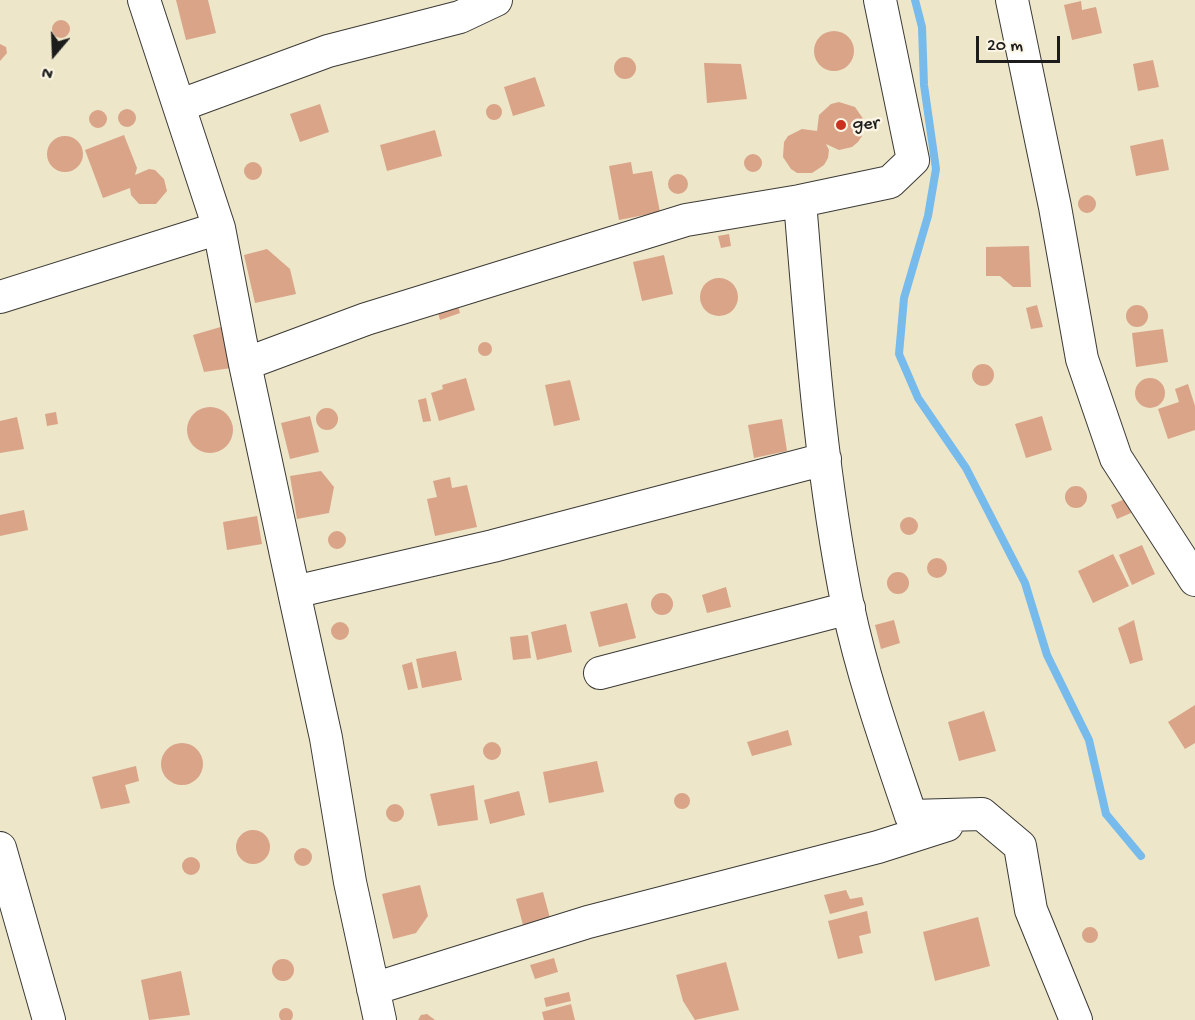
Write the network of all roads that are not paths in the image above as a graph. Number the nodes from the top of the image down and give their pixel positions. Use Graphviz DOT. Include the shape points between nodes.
graph roads {
  1 [pos="144,0"];
  2 [pos="496,0"];
  3 [pos="880,0"];
  4 [pos="1012,0"];
  5 [pos="181,105"];
  6 [pos="800,201"];
  7 [pos="219,228"];
  8 [pos="0,297"];
  9 [pos="245,364"];
  10 [pos="825,459"];
  11 [pos="1195,580"];
  12 [pos="294,592"];
  13 [pos="849,608"];
  14 [pos="600,673"];
  15 [pos="982,814"];
  16 [pos="0,848"];
  17 [pos="373,989"];
  18 [pos="49,1020"];
  19 [pos="380,1020"];
  20 [pos="1076,1020"];
  1 -- 5 [label="street"];
  2 -- 5 [label="street" via="460,17 328,51"];
  3 -- 6 [label="street" via="913,160 890,182"];
  4 -- 11 [label="street" via="1082,359 1116,458"];
  5 -- 7 [label="street"];
  6 -- 9 [label="street" via="686,220 366,319"];
  6 -- 10 [label="street"];
  7 -- 8 [label="street"];
  7 -- 9 [label="street"];
  9 -- 12 [label="street"];
  10 -- 12 [label="street" via="493,546"];
  10 -- 13 [label="street"];
  12 -- 17 [label="street" via="327,738 350,882"];
  13 -- 14 [label="street"];
  13 -- 15 [label="street" via="911,816"];
  15 -- 17 [label="street" via="878,847 588,922"];
  15 -- 20 [label="street" via="1020,846 1031,910"];
  16 -- 18 [label="street"];
  17 -- 19 [label="street"];
}
